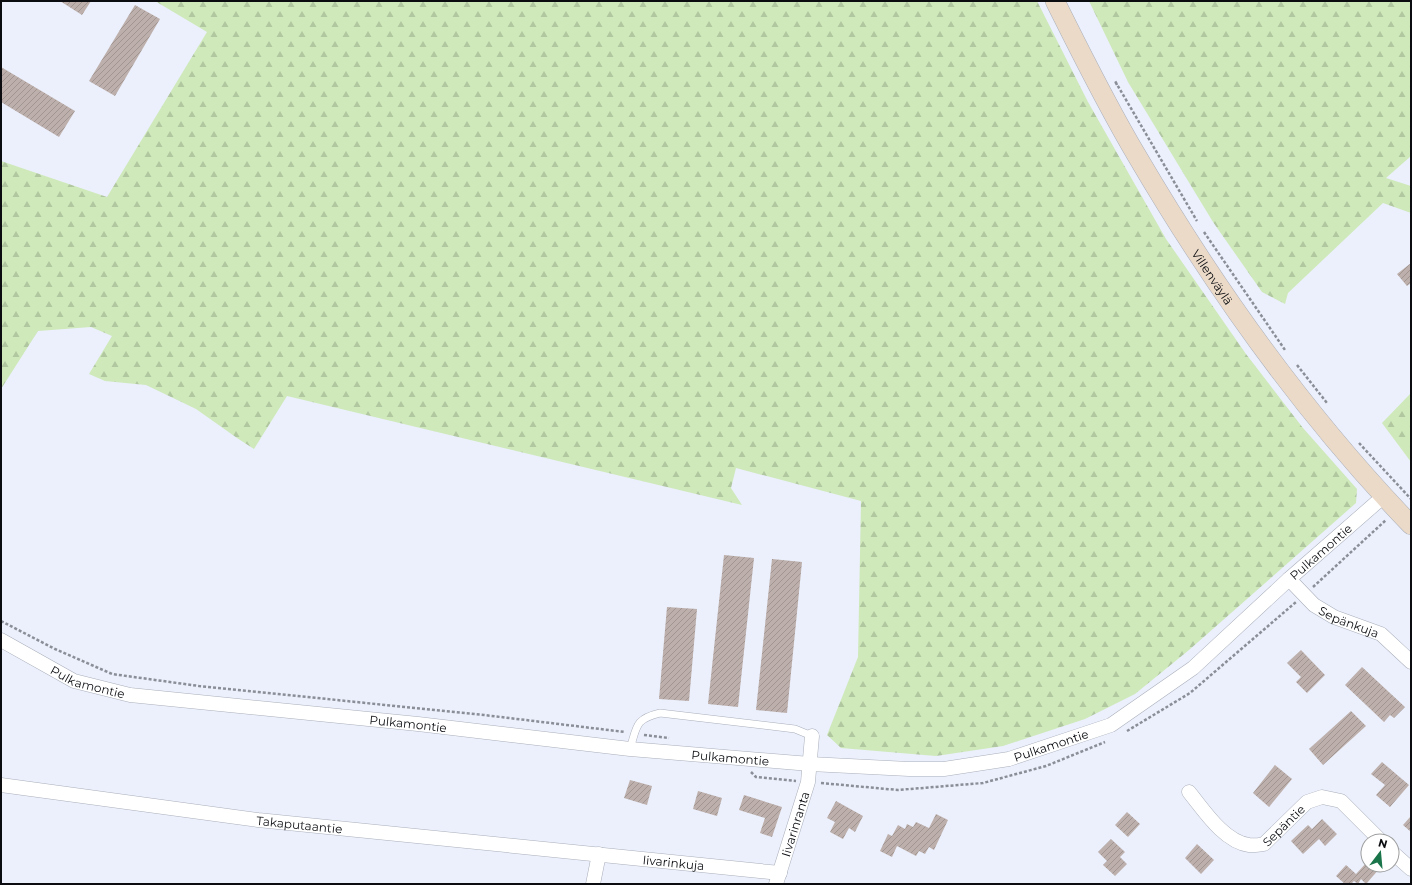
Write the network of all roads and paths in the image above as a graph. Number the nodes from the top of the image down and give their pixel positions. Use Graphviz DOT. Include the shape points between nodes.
graph roads {
  1 [pos="1055,1"];
  2 [pos="1114,80"];
  3 [pos="1287,352"];
  4 [pos="1296,364"];
  5 [pos="1329,406"];
  6 [pos="1358,441"];
  7 [pos="1384,496"];
  8 [pos="1406,502"];
  9 [pos="1411,525"];
  10 [pos="1289,579"];
  11 [pos="1304,595"];
  12 [pos="1,621"];
  13 [pos="1,640"];
  14 [pos="1411,662"];
  15 [pos="1124,733"];
  16 [pos="635,734"];
  17 [pos="812,736"];
  18 [pos="672,738"];
  19 [pos="1111,740"];
  20 [pos="630,749"];
  21 [pos="747,758"];
  22 [pos="810,764"];
  23 [pos="808,782"];
  24 [pos="1,785"];
  25 [pos="1189,792"];
  26 [pos="1373,833"];
  27 [pos="599,854"];
  28 [pos="1400,859"];
  29 [pos="1411,869"];
  30 [pos="778,878"];
  31 [pos="593,884"];
  1 -- 7 [label="street, Villenväylä" via="1097,85 1137,156 1210,273 1295,392"];
  2 -- 3 [label="path" via="1200,227"];
  4 -- 5 [label="path"];
  6 -- 8 [label="path"];
  7 -- 8 [label="street, Villenväylä"];
  7 -- 10 [label="street, Pulkamontie"];
  8 -- 9 [label="street, Villenväylä"];
  8 -- 11 [label="path"];
  10 -- 11 [label="street, Sepänkuja"];
  10 -- 22 [label="street, Pulkamontie" via="1193,668 1111,725 1008,759 944,769"];
  11 -- 14 [label="street, Sepänkuja" via="1314,605 1334,617 1382,634"];
  11 -- 15 [label="path" via="1190,693"];
  12 -- 16 [label="path" via="112,674 199,686 484,715"];
  13 -- 20 [label="street, Pulkamontie" via="74,681 130,695 418,724"];
  16 -- 17 [label="lane" via="638,724 648,716 660,713 795,729"];
  16 -- 18 [label="path"];
  16 -- 20 [label="lane"];
  17 -- 22 [label="street, Iivarinranta"];
  19 -- 23 [label="path" via="1046,766 982,783 898,790"];
  20 -- 21 [label="street, Pulkamontie"];
  21 -- 22 [label="street, Pulkamontie"];
  21 -- 23 [label="path" via="750,771 756,777"];
  22 -- 23 [label="street, Iivarinranta"];
  23 -- 30 [label="street, Iivarinranta"];
  24 -- 27 [label="street, Takaputaantie" via="258,820"];
  25 -- 26 [label="street, Sepäntie" via="1216,826 1231,838 1248,845 1264,844 1308,802 1322,797 1341,801"];
  27 -- 30 [label="street, Iivarinkuja"];
  27 -- 31 [label="street"];
  28 -- 29 [label="street"];
}
